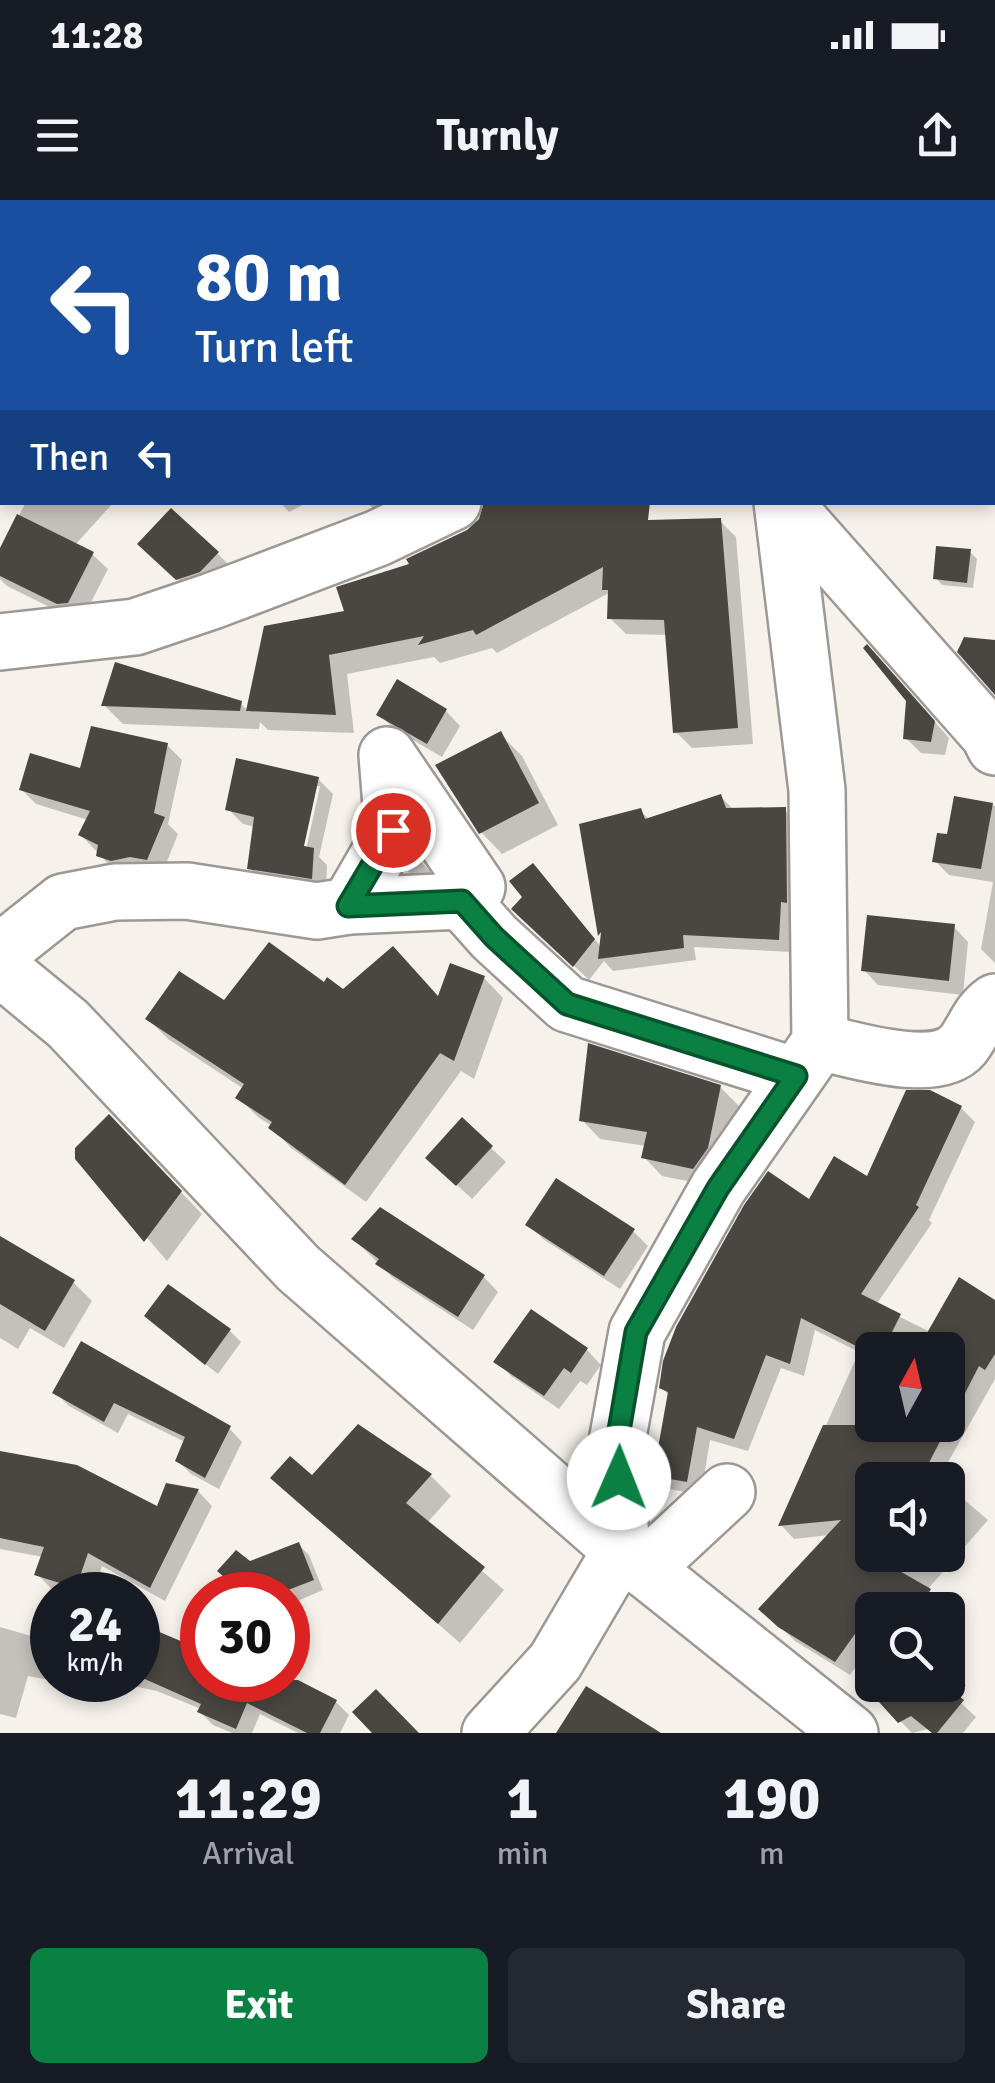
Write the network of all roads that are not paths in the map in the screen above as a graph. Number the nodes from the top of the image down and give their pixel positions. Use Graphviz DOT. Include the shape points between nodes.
graph roads {
  1 [pos="448,505"];
  2 [pos="782,505"];
  3 [pos="785,505"];
  4 [pos="0,642"];
  5 [pos="995,748"];
  6 [pos="348,906"];
  7 [pos="466,906"];
  8 [pos="0,952"];
  9 [pos="0,968"];
  10 [pos="990,1014"];
  11 [pos="808,1059"];
  12 [pos="727,1492"];
  13 [pos="633,1559"];
  14 [pos="500,1730"];
  15 [pos="850,1733"];
  1 -- 4 [label="street" via="378,538 135,627"];
  2 -- 11 [label="street" via="817,790"];
  3 -- 5 [label="street"];
  6 -- 7 [label="street"];
  6 -- 7 [label="street" via="393,830 388,755 477,887"];
  6 -- 8 [label="street" via="317,911 187,890 115,892 63,902"];
  7 -- 11 [label="street" via="567,1004"];
  9 -- 13 [label="street" via="68,1024 298,1268"];
  10 -- 11 [label="street" via="961,1048 936,1059"];
  11 -- 13 [label="street" via="718,1188 636,1332 617,1442"];
  12 -- 13 [label="street"];
  13 -- 14 [label="street"];
  13 -- 15 [label="street"];
}
